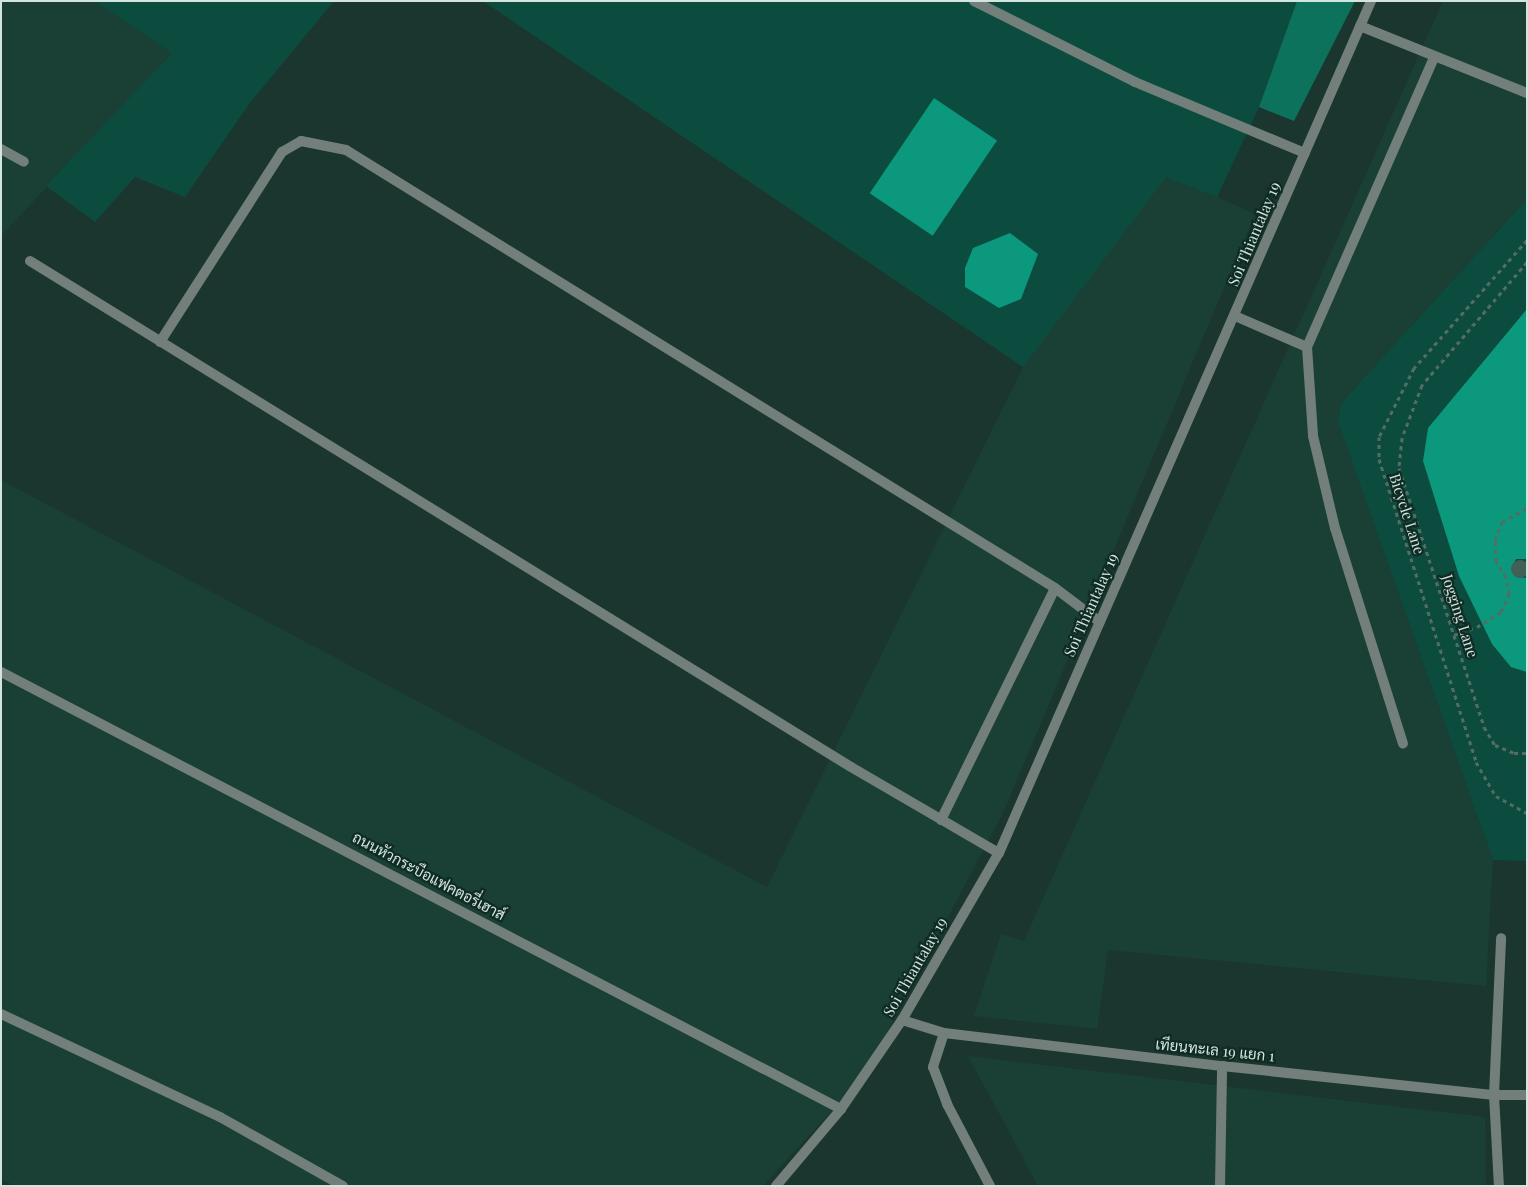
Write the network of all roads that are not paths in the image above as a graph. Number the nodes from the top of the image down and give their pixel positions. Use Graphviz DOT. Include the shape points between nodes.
graph roads {
  1 [pos="974,1"];
  2 [pos="1371,1"];
  3 [pos="1360,26"];
  4 [pos="1434,58"];
  5 [pos="1527,92"];
  6 [pos="1,149"];
  7 [pos="1305,153"];
  8 [pos="24,162"];
  9 [pos="30,261"];
  10 [pos="1235,316"];
  11 [pos="160,342"];
  12 [pos="1307,347"];
  13 [pos="1055,588"];
  14 [pos="1100,622"];
  15 [pos="1,672"];
  16 [pos="1403,744"];
  17 [pos="940,820"];
  18 [pos="999,853"];
  19 [pos="1501,938"];
  20 [pos="1,1014"];
  21 [pos="902,1020"];
  22 [pos="944,1033"];
  23 [pos="1222,1066"];
  24 [pos="1494,1095"];
  25 [pos="1527,1095"];
  26 [pos="841,1109"];
  27 [pos="343,1186"];
  28 [pos="776,1186"];
  29 [pos="990,1186"];
  30 [pos="1220,1186"];
  31 [pos="1499,1186"];
  1 -- 7 [label="street" via="1135,82"];
  2 -- 3 [label="street, Soi Thiantalay 19"];
  3 -- 4 [label="street"];
  3 -- 7 [label="street, Soi Thiantalay 19"];
  4 -- 5 [label="street"];
  4 -- 12 [label="street"];
  6 -- 8 [label="street"];
  7 -- 10 [label="street, Soi Thiantalay 19"];
  9 -- 11 [label="street"];
  10 -- 12 [label="street"];
  10 -- 14 [label="street, Soi Thiantalay 19"];
  11 -- 13 [label="street" via="282,152 301,141 337,148 355,156"];
  11 -- 17 [label="street"];
  12 -- 16 [label="street" via="1313,436 1335,528"];
  13 -- 14 [label="street"];
  13 -- 17 [label="street"];
  14 -- 18 [label="street, Soi Thiantalay 19"];
  15 -- 26 [label="street, ถนนหัวกระบือแฟคตอรี่เฮาส์"];
  17 -- 18 [label="street"];
  18 -- 21 [label="street, Soi Thiantalay 19"];
  19 -- 24 [label="street"];
  20 -- 27 [label="street" via="220,1117"];
  21 -- 22 [label="street, เทียนทะเล 19 แยก 1"];
  21 -- 26 [label="street, Soi Thiantalay 19"];
  22 -- 23 [label="street, เทียนทะเล 19 แยก 1"];
  22 -- 29 [label="street" via="933,1067"];
  23 -- 24 [label="street, เทียนทะเล 19 แยก 1"];
  23 -- 30 [label="street"];
  24 -- 25 [label="street, เทียนทะเล 19 แยก 1"];
  24 -- 31 [label="street"];
  26 -- 28 [label="street, Soi Thiantalay 19"];
}
